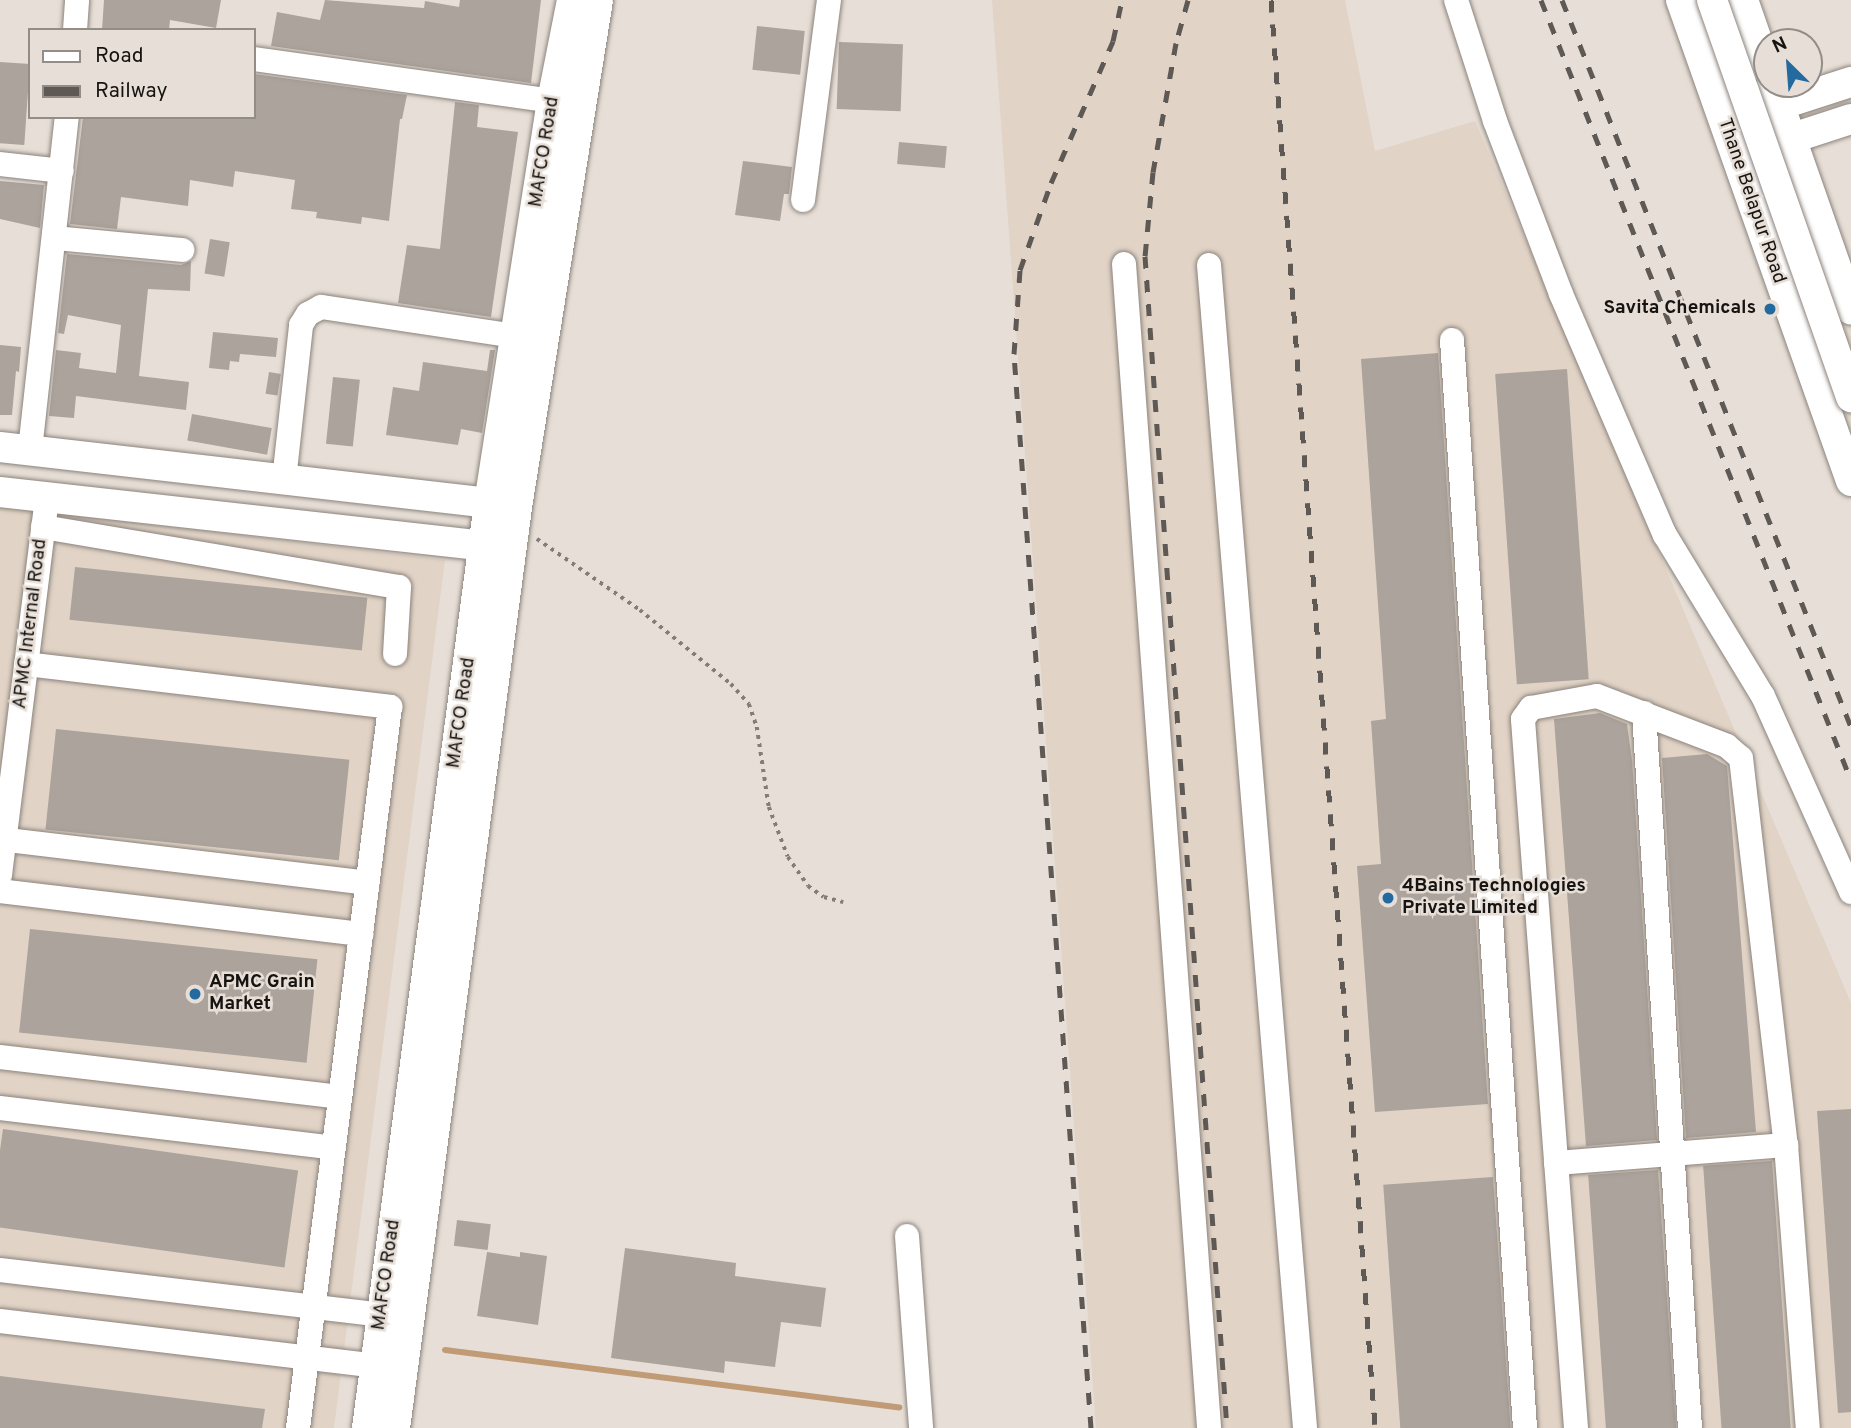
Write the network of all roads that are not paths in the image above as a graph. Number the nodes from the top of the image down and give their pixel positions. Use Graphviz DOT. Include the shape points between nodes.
graph roads {
  1 [pos="77,0"];
  2 [pos="572,0"];
  3 [pos="598,0"];
  4 [pos="829,0"];
  5 [pos="1456,0"];
  6 [pos="1681,0"];
  7 [pos="1712,0"];
  8 [pos="1743,0"];
  9 [pos="75,28"];
  10 [pos="1753,29"];
  11 [pos="256,59"];
  12 [pos="1851,82"];
  13 [pos="1823,86"];
  14 [pos="1769,98"];
  15 [pos="1777,98"];
  16 [pos="566,103"];
  17 [pos="67,119"];
  18 [pos="1851,119"];
  19 [pos="1724,123"];
  20 [pos="1791,138"];
  21 [pos="1735,157"];
  22 [pos="0,164"];
  23 [pos="62,171"];
  24 [pos="803,200"];
  25 [pos="55,237"];
  26 [pos="182,250"];
  27 [pos="1124,264"];
  28 [pos="1209,265"];
  29 [pos="1851,310"];
  30 [pos="516,336"];
  31 [pos="1452,340"];
  32 [pos="1851,397"];
  33 [pos="0,447"];
  34 [pos="30,450"];
  35 [pos="284,480"];
  36 [pos="1851,481"];
  37 [pos="0,492"];
  38 [pos="46,497"];
  39 [pos="504,525"];
  40 [pos="43,527"];
  41 [pos="395,654"];
  42 [pos="26,664"];
  43 [pos="1644,713"];
  44 [pos="2,839"];
  45 [pos="0,875"];
  46 [pos="367,883"];
  47 [pos="0,891"];
  48 [pos="1851,891"];
  49 [pos="360,934"];
  50 [pos="0,1057"];
  51 [pos="340,1097"];
  52 [pos="0,1108"];
  53 [pos="1786,1145"];
  54 [pos="333,1148"];
  55 [pos="1672,1154"];
  56 [pos="1556,1163"];
  57 [pos="907,1236"];
  58 [pos="0,1270"];
  59 [pos="313,1307"];
  60 [pos="396,1317"];
  61 [pos="0,1321"];
  62 [pos="307,1358"];
  63 [pos="389,1368"];
  64 [pos="298,1428"];
  65 [pos="367,1428"];
  66 [pos="395,1428"];
  67 [pos="921,1428"];
  68 [pos="1209,1428"];
  69 [pos="1305,1428"];
  70 [pos="1525,1428"];
  71 [pos="1576,1428"];
  72 [pos="1690,1428"];
  73 [pos="1808,1428"];
  1 -- 9 [label="street"];
  2 -- 16 [label="main road, MAFCO Road"];
  3 -- 16 [label="main road, MAFCO Road"];
  4 -- 24 [label="street"];
  5 -- 48 [label="street" via="1495,121 1561,294 1660,523 1763,696"];
  6 -- 19 [label="main road, Thane Belapur Road"];
  7 -- 32 [label="main road, bridge"];
  8 -- 10 [label="main road"];
  11 -- 16 [label="street"];
  12 -- 13 [label="main road"];
  14 -- 19 [label="main road"];
  15 -- 20 [label="main road"];
  16 -- 30 [label="main road, MAFCO Road"];
  16 -- 39 [label="main road, MAFCO Road"];
  17 -- 23 [label="street"];
  18 -- 20 [label="main road"];
  19 -- 21 [label="main road, Thane Belapur Road"];
  20 -- 21 [label="main road"];
  20 -- 29 [label="main road"];
  21 -- 36 [label="main road, Thane Belapur Road"];
  22 -- 23 [label="street"];
  23 -- 25 [label="street"];
  25 -- 26 [label="street"];
  25 -- 34 [label="street"];
  27 -- 68 [label="street"];
  28 -- 69 [label="street"];
  30 -- 35 [label="street" via="321,307 308,314 301,325"];
  30 -- 39 [label="main road, MAFCO Road"];
  31 -- 70 [label="street"];
  33 -- 34 [label="main road"];
  34 -- 35 [label="main road"];
  35 -- 39 [label="main road"];
  37 -- 38 [label="main road"];
  38 -- 39 [label="main road"];
  38 -- 40 [label="street, APMC Internal Road"];
  39 -- 60 [label="main road, MAFCO Road"];
  40 -- 41 [label="street" via="399,587"];
  40 -- 42 [label="street, APMC Internal Road"];
  42 -- 44 [label="street, APMC Internal Road"];
  42 -- 46 [label="street" via="390,707"];
  43 -- 53 [label="street" via="1727,746 1741,758"];
  43 -- 55 [label="street"];
  43 -- 56 [label="street" via="1597,696 1531,708 1523,719"];
  44 -- 45 [label="street, APMC Internal Road"];
  44 -- 46 [label="street"];
  46 -- 49 [label="street"];
  47 -- 49 [label="street"];
  49 -- 51 [label="street"];
  50 -- 51 [label="street"];
  51 -- 54 [label="street"];
  52 -- 54 [label="street"];
  53 -- 55 [label="street"];
  53 -- 73 [label="street"];
  54 -- 59 [label="street"];
  55 -- 56 [label="street"];
  55 -- 72 [label="street"];
  56 -- 71 [label="street"];
  57 -- 67 [label="street"];
  58 -- 59 [label="street"];
  59 -- 60 [label="street"];
  59 -- 62 [label="street"];
  60 -- 63 [label="main road, MAFCO Road"];
  61 -- 62 [label="street"];
  62 -- 63 [label="street"];
  62 -- 64 [label="street"];
  63 -- 65 [label="main road, MAFCO Road"];
  63 -- 66 [label="main road, MAFCO Road"];
}
